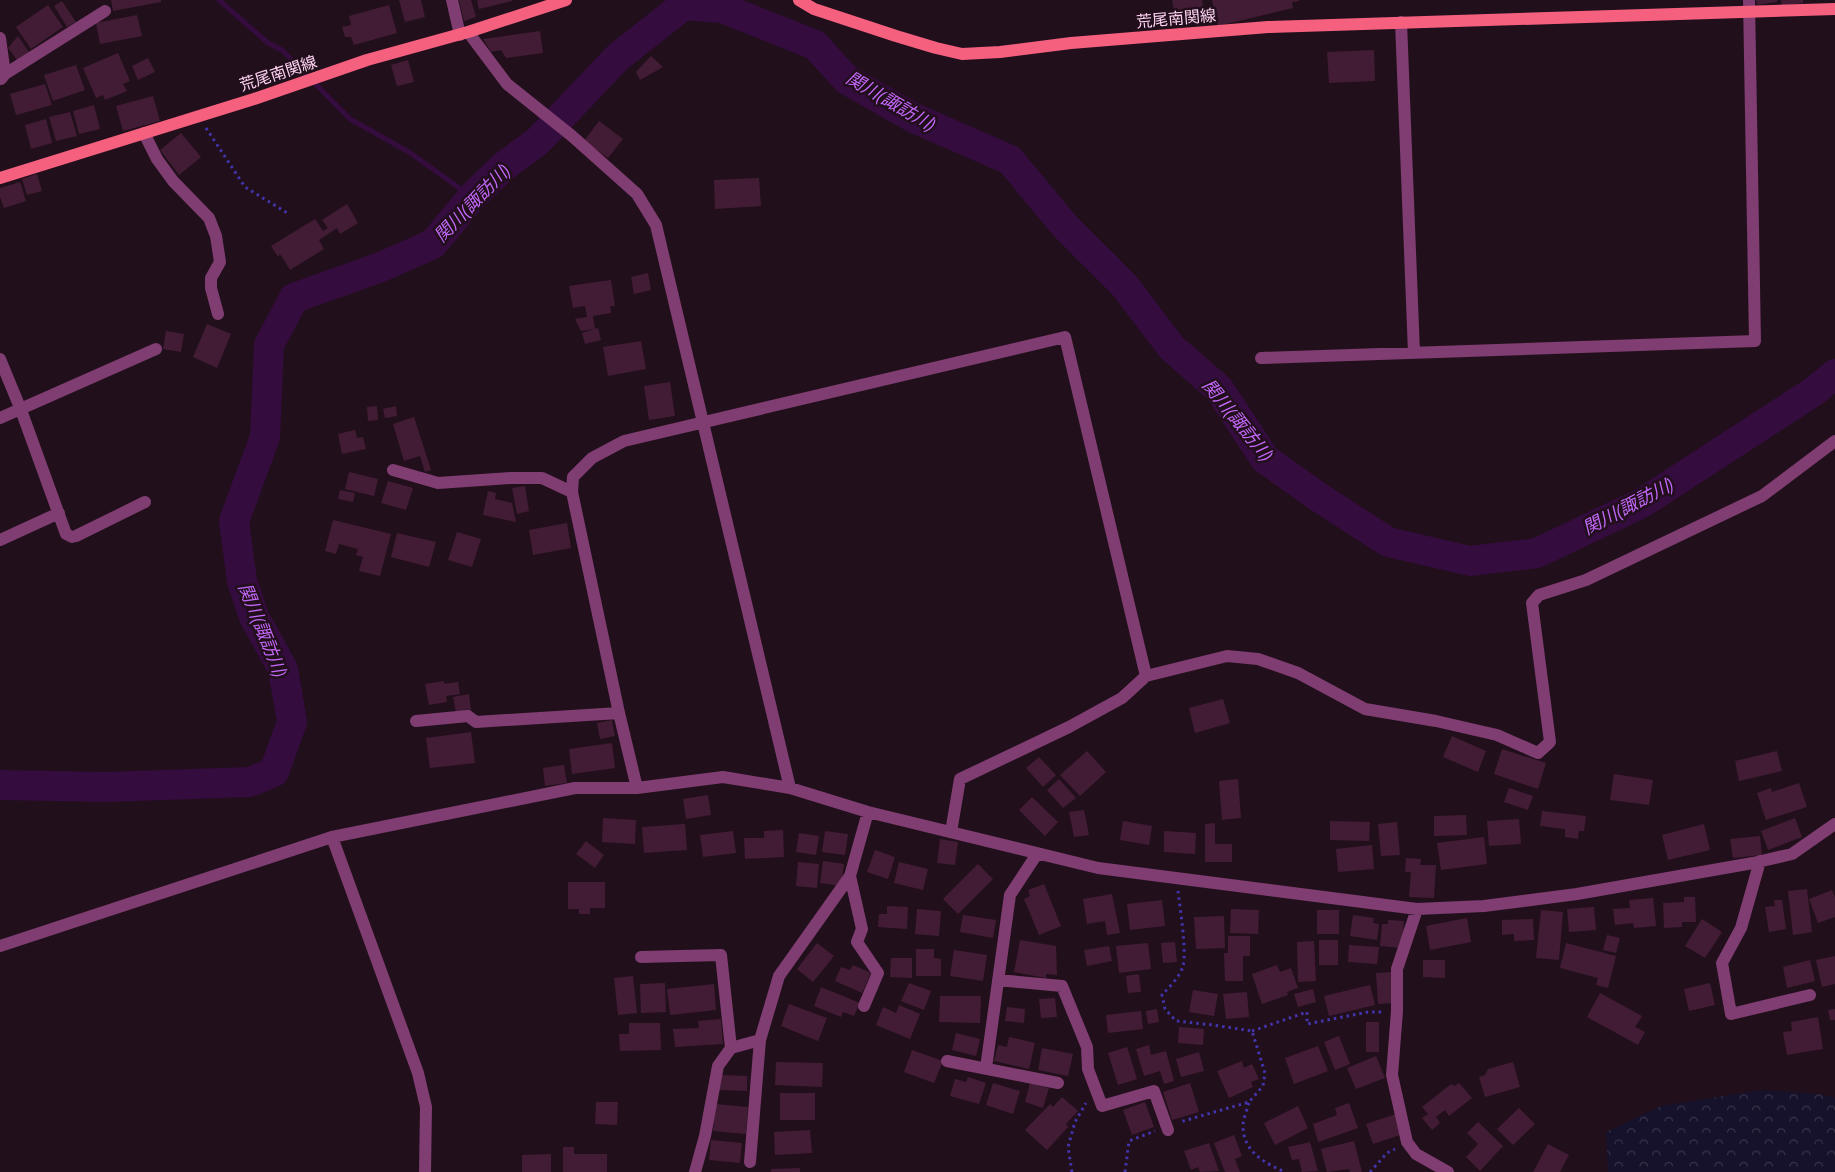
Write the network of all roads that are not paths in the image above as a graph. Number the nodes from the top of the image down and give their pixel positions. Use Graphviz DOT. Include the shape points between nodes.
graph roads {
  1 [pos="452,0"];
  2 [pos="566,0"];
  3 [pos="799,0"];
  4 [pos="1749,6"];
  5 [pos="1835,9"];
  6 [pos="104,11"];
  7 [pos="1400,22"];
  8 [pos="464,34"];
  9 [pos="0,38"];
  10 [pos="3,77"];
  11 [pos="144,133"];
  12 [pos="0,178"];
  13 [pos="218,314"];
  14 [pos="156,349"];
  15 [pos="1414,353"];
  16 [pos="1261,358"];
  17 [pos="0,359"];
  18 [pos="21,410"];
  19 [pos="0,418"];
  20 [pos="704,422"];
  21 [pos="1835,441"];
  22 [pos="393,470"];
  23 [pos="572,492"];
  24 [pos="146,502"];
  25 [pos="59,513"];
  26 [pos="0,540"];
  27 [pos="1146,676"];
  28 [pos="619,714"];
  29 [pos="416,721"];
  30 [pos="637,788"];
  31 [pos="790,788"];
  32 [pos="868,812"];
  33 [pos="1835,824"];
  34 [pos="951,832"];
  35 [pos="332,837"];
  36 [pos="1037,854"];
  37 [pos="1760,861"];
  38 [pos="850,876"];
  39 [pos="1417,909"];
  40 [pos="0,946"];
  41 [pos="642,958"];
  42 [pos="998,980"];
  43 [pos="1810,995"];
  44 [pos="864,1006"];
  45 [pos="760,1040"];
  46 [pos="731,1048"];
  47 [pos="947,1061"];
  48 [pos="986,1068"];
  49 [pos="1058,1083"];
  50 [pos="1167,1128"];
  51 [pos="750,1162"];
  52 [pos="425,1172"];
  53 [pos="694,1172"];
  54 [pos="1448,1172"];
  1 -- 8 [label="street"];
  2 -- 8 [label="main road, 荒尾南関線"];
  3 -- 7 [label="main road, 荒尾南関線" via="814,10 962,54 1268,27"];
  4 -- 5 [label="main road, 荒尾南関線"];
  4 -- 7 [label="main road, 荒尾南関線"];
  4 -- 15 [label="street" via="1755,341"];
  6 -- 10 [label="street"];
  7 -- 15 [label="street"];
  8 -- 11 [label="main road, 荒尾南関線" via="367,60"];
  8 -- 20 [label="street" via="507,84 637,194 656,225"];
  9 -- 10 [label="street"];
  11 -- 12 [label="main road, 荒尾南関線"];
  11 -- 13 [label="street" via="173,181 209,218 220,262 211,278"];
  14 -- 18 [label="street"];
  15 -- 16 [label="street"];
  17 -- 18 [label="street"];
  18 -- 19 [label="street"];
  18 -- 25 [label="street"];
  20 -- 23 [label="street" via="616,445 592,458 573,477"];
  20 -- 27 [label="street" via="1065,337"];
  20 -- 31 [label="street"];
  21 -- 27 [label="street" via="1762,496 1586,580 1539,595 1532,604 1550,742 1538,753 1497,734 1365,709 1298,673 1258,660 1227,656"];
  22 -- 23 [label="street" via="438,483 542,478"];
  23 -- 28 [label="street"];
  24 -- 25 [label="street" via="72,537 66,534"];
  25 -- 26 [label="street"];
  27 -- 34 [label="street" via="1122,698 960,779"];
  28 -- 29 [label="street" via="476,722 468,716"];
  28 -- 30 [label="street"];
  30 -- 31 [label="street" via="724,777"];
  30 -- 35 [label="street" via="575,788"];
  31 -- 32 [label="street"];
  32 -- 34 [label="street"];
  32 -- 38 [label="street"];
  33 -- 37 [label="street" via="1792,854"];
  34 -- 36 [label="street"];
  35 -- 40 [label="street"];
  35 -- 52 [label="street" via="418,1072 426,1107"];
  36 -- 39 [label="street" via="1098,868"];
  36 -- 42 [label="street" via="1010,895"];
  37 -- 39 [label="street" via="1577,894 1484,906"];
  37 -- 43 [label="street" via="1741,928 1722,962 1731,1014"];
  38 -- 44 [label="street" via="862,929 857,942 878,973"];
  38 -- 45 [label="street" via="779,976"];
  39 -- 54 [label="street" via="1397,969 1392,1075 1407,1142 1416,1154"];
  41 -- 46 [label="street" via="721,955"];
  42 -- 48 [label="street"];
  42 -- 50 [label="street" via="1062,986 1087,1047 1088,1069 1102,1106 1154,1091"];
  45 -- 46 [label="street"];
  45 -- 51 [label="street"];
  46 -- 53 [label="street" via="718,1066 705,1136"];
  47 -- 48 [label="street"];
  48 -- 49 [label="street"];
}
